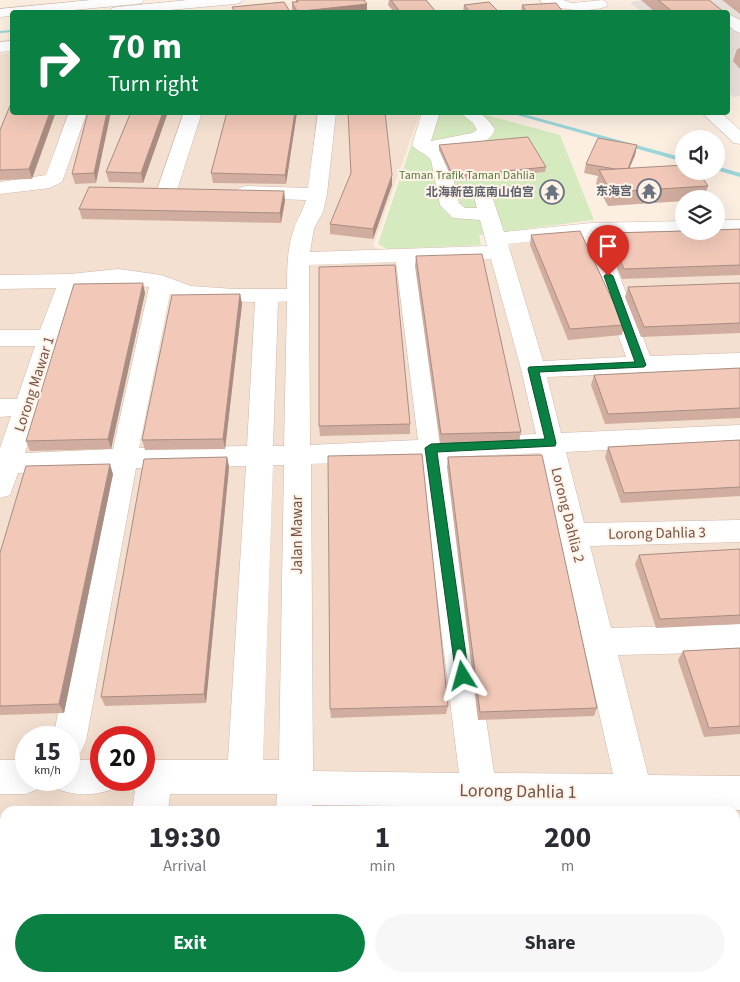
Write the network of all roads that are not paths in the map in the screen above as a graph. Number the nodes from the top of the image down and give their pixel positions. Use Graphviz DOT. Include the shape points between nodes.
graph roads {
  1 [pos="137,0"];
  2 [pos="236,0"];
  3 [pos="547,0"];
  4 [pos="602,5"];
  5 [pos="39,10"];
  6 [pos="124,10"];
  7 [pos="730,22"];
  8 [pos="738,37"];
  9 [pos="77,115"];
  10 [pos="192,115"];
  11 [pos="326,115"];
  12 [pos="430,115"];
  13 [pos="472,115"];
  14 [pos="712,115"];
  15 [pos="740,139"];
  16 [pos="435,152"];
  17 [pos="0,188"];
  18 [pos="167,190"];
  19 [pos="223,192"];
  20 [pos="317,194"];
  21 [pos="483,194"];
  22 [pos="488,214"];
  23 [pos="725,226"];
  24 [pos="740,226"];
  25 [pos="675,227"];
  26 [pos="591,229"];
  27 [pos="497,246"];
  28 [pos="406,255"];
  29 [pos="298,259"];
  30 [pos="70,281"];
  31 [pos="0,282"];
  32 [pos="161,282"];
  33 [pos="298,295"];
  34 [pos="267,296"];
  35 [pos="0,338"];
  36 [pos="49,338"];
  37 [pos="740,361"];
  38 [pos="641,365"];
  39 [pos="533,369"];
  40 [pos="26,407"];
  41 [pos="0,408"];
  42 [pos="740,434"];
  43 [pos="551,443"];
  44 [pos="431,448"];
  45 [pos="260,455"];
  46 [pos="297,455"];
  47 [pos="124,458"];
  48 [pos="4,476"];
  49 [pos="740,531"];
  50 [pos="573,535"];
  51 [pos="740,638"];
  52 [pos="599,642"];
  53 [pos="72,726"];
  54 [pos="0,777"];
  55 [pos="15,777"];
  56 [pos="155,777"];
  57 [pos="245,777"];
  58 [pos="479,790"];
  59 [pos="149,791"];
  60 [pos="295,792"];
  61 [pos="635,792"];
  62 [pos="740,794"];
  63 [pos="150,806"];
  1 -- 5 [label="street"];
  2 -- 6 [label="street"];
  3 -- 4 [label="street" via="571,7"];
  7 -- 8 [label="street"];
  9 -- 17 [label="street" via="56,178 50,182"];
  10 -- 18 [label="street"];
  11 -- 20 [label="street, Jalan Mawar"];
  12 -- 16 [label="street" via="422,145"];
  13 -- 16 [label="street" via="479,119 485,133 477,138 437,145"];
  14 -- 15 [label="street"];
  16 -- 22 [label="street" via="440,160 450,205 460,214"];
  19 -- 20 [label="street"];
  20 -- 29 [label="street, Jalan Mawar" via="313,212 304,228"];
  21 -- 22 [label="street, Lorong Dahlia 2"];
  22 -- 27 [label="street, Lorong Dahlia 2"];
  23 -- 24 [label="street"];
  25 -- 26 [label="street"];
  26 -- 27 [label="street"];
  26 -- 38 [label="street" via="624,291"];
  27 -- 28 [label="street"];
  27 -- 39 [label="street, Lorong Dahlia 2"];
  28 -- 29 [label="street"];
  28 -- 44 [label="street"];
  29 -- 33 [label="street, Jalan Mawar"];
  30 -- 31 [label="street"];
  30 -- 32 [label="street" via="118,276"];
  30 -- 36 [label="street, Lorong Mawar 1"];
  32 -- 34 [label="street" via="187,293"];
  32 -- 47 [label="street"];
  33 -- 34 [label="street"];
  33 -- 46 [label="street, Jalan Mawar"];
  34 -- 45 [label="street"];
  35 -- 36 [label="street"];
  36 -- 40 [label="street, Lorong Mawar 1"];
  37 -- 38 [label="street"];
  38 -- 39 [label="street"];
  39 -- 43 [label="street, Lorong Dahlia 2"];
  40 -- 41 [label="street"];
  40 -- 48 [label="street, Lorong Mawar 1"];
  42 -- 43 [label="street"];
  43 -- 44 [label="street"];
  43 -- 50 [label="street, Lorong Dahlia 2"];
  44 -- 46 [label="street"];
  44 -- 58 [label="street"];
  45 -- 46 [label="street"];
  45 -- 47 [label="street"];
  45 -- 57 [label="street"];
  46 -- 60 [label="street, Jalan Mawar"];
  47 -- 48 [label="street"];
  47 -- 53 [label="street"];
  49 -- 50 [label="street, Lorong Dahlia 3"];
  50 -- 52 [label="street, Lorong Dahlia 2"];
  51 -- 52 [label="street"];
  52 -- 61 [label="street, Lorong Dahlia 2"];
  54 -- 55 [label="street"];
  56 -- 57 [label="street, Lorong Dahlia 1"];
  57 -- 60 [label="street, Lorong Dahlia 1"];
  58 -- 60 [label="street, Lorong Dahlia 1"];
  58 -- 61 [label="street, Lorong Dahlia 1"];
  59 -- 63 [label="street"];
  61 -- 62 [label="street, Lorong Dahlia 1"];
}
